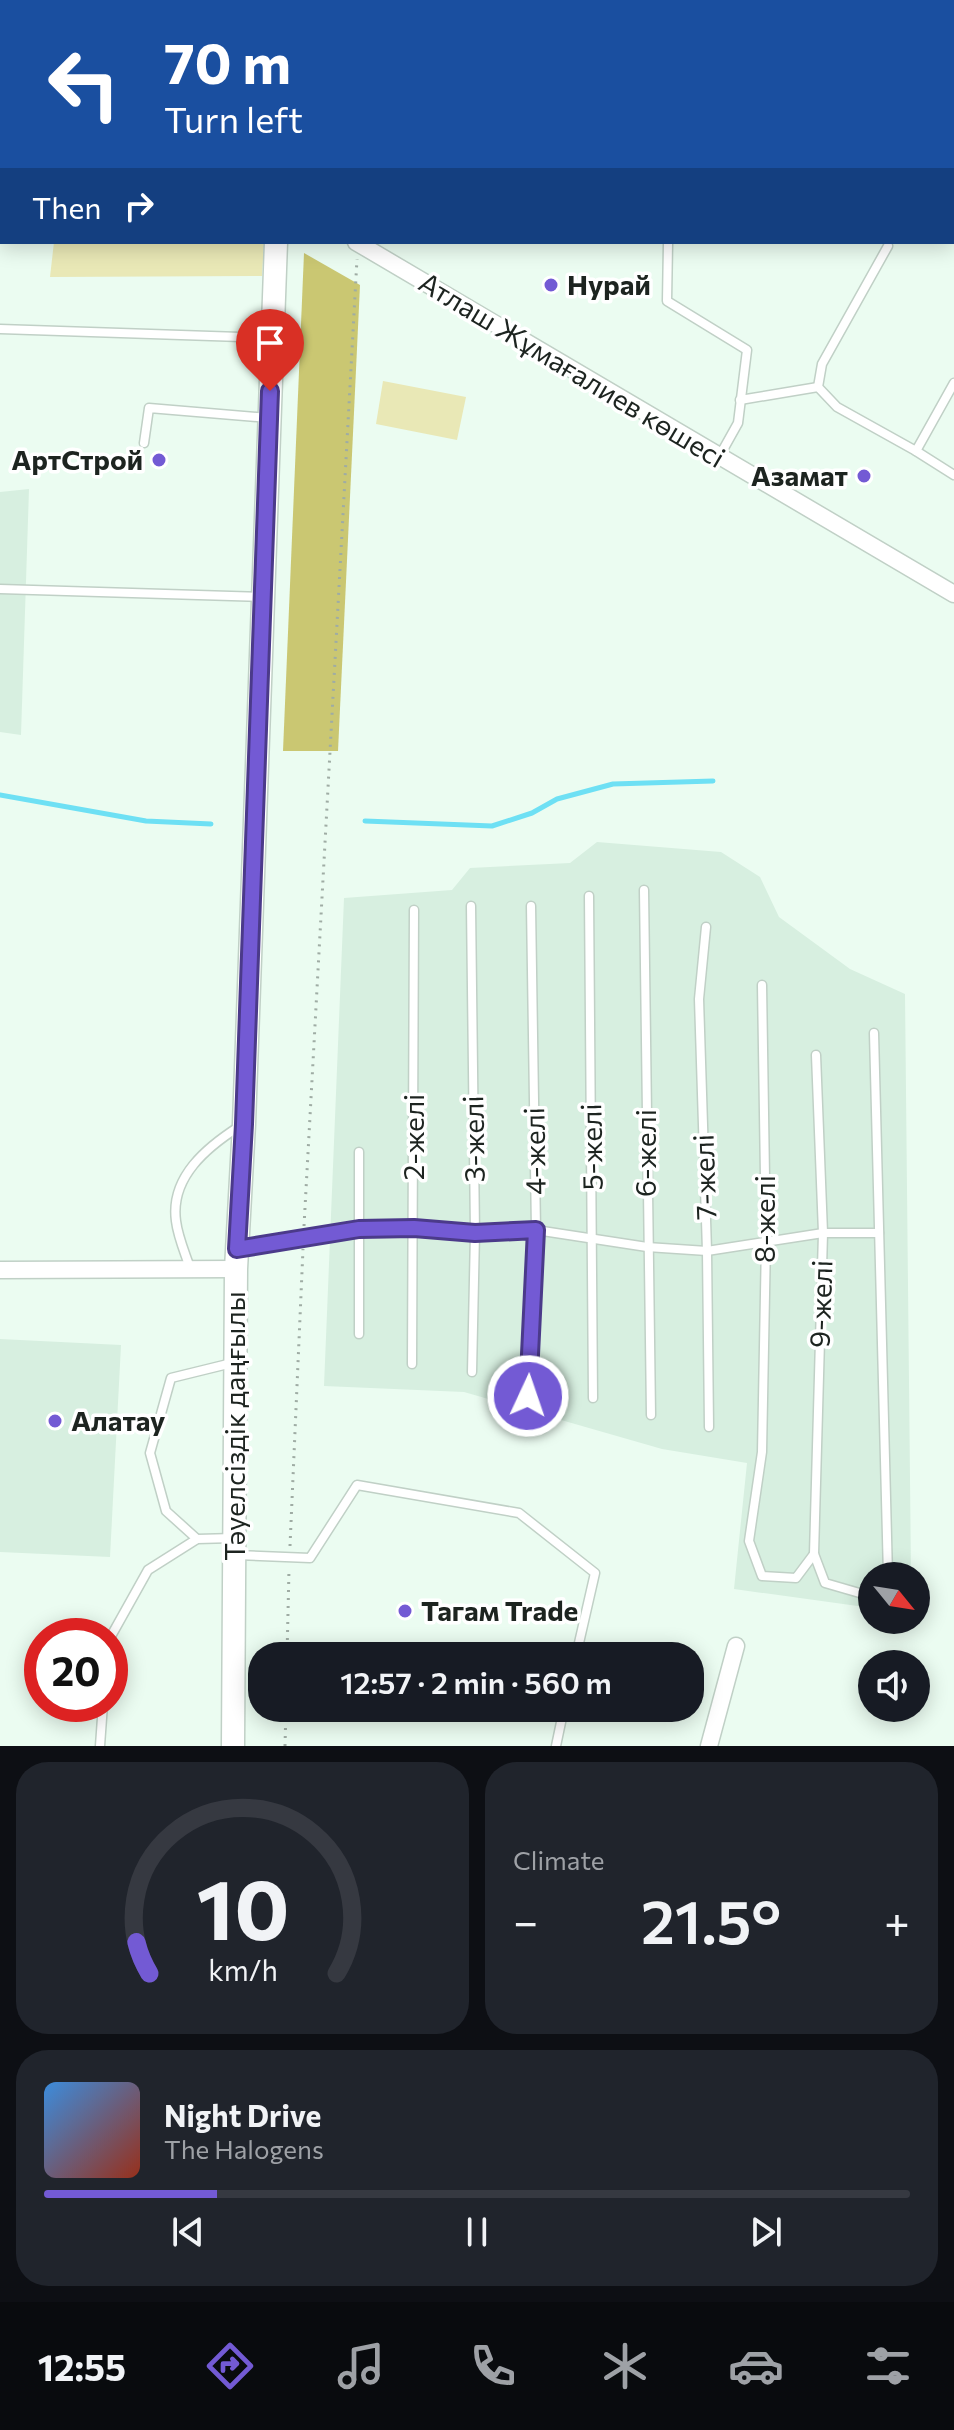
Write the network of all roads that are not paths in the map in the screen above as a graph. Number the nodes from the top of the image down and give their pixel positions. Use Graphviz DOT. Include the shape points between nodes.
graph roads {
  1 [pos="276,244"];
  2 [pos="360,244"];
  3 [pos="668,244"];
  4 [pos="888,246"];
  5 [pos="0,329"];
  6 [pos="272,338"];
  7 [pos="954,383"];
  8 [pos="818,387"];
  9 [pos="740,400"];
  10 [pos="269,418"];
  11 [pos="144,443"];
  12 [pos="916,451"];
  13 [pos="719,457"];
  14 [pos="954,475"];
  15 [pos="0,589"];
  16 [pos="953,592"];
  17 [pos="262,597"];
  18 [pos="644,890"];
  19 [pos="589,896"];
  20 [pos="471,906"];
  21 [pos="531,906"];
  22 [pos="414,910"];
  23 [pos="706,927"];
  24 [pos="762,985"];
  25 [pos="874,1033"];
  26 [pos="816,1055"];
  27 [pos="244,1124"];
  28 [pos="359,1152"];
  29 [pos="414,1228"];
  30 [pos="359,1229"];
  31 [pos="536,1230"];
  32 [pos="475,1233"];
  33 [pos="823,1233"];
  34 [pos="879,1233"];
  35 [pos="593,1238"];
  36 [pos="766,1241"];
  37 [pos="647,1247"];
  38 [pos="707,1251"];
  39 [pos="237,1259"];
  40 [pos="0,1270"];
  41 [pos="191,1271"];
  42 [pos="359,1334"];
  43 [pos="236,1362"];
  44 [pos="412,1364"];
  45 [pos="472,1372"];
  46 [pos="528,1396"];
  47 [pos="593,1398"];
  48 [pos="651,1415"];
  49 [pos="709,1427"];
  50 [pos="197,1539"];
  51 [pos="234,1547"];
  52 [pos="814,1554"];
  53 [pos="888,1562"];
  54 [pos="858,1593"];
  55 [pos="121,1618"];
  56 [pos="579,1642"];
  57 [pos="736,1646"];
  58 [pos="102,1722"];
  59 [pos="561,1722"];
  60 [pos="100,1746"];
  61 [pos="233,1746"];
  62 [pos="556,1746"];
  63 [pos="709,1746"];
  1 -- 6 [label="street, Тәуелсіздік даңғылы"];
  2 -- 13 [label="street, Атлаш Жұмағалиев көшесі"];
  3 -- 9 [label="lane" via="667,301 747,350"];
  4 -- 8 [label="lane" via="822,364"];
  5 -- 6 [label="lane"];
  6 -- 10 [label="street, Тәуелсіздік даңғылы"];
  7 -- 12 [label="lane"];
  8 -- 9 [label="lane"];
  8 -- 12 [label="lane" via="837,407"];
  9 -- 13 [label="lane" via="738,423"];
  10 -- 11 [label="lane" via="149,408"];
  10 -- 17 [label="street, Тәуелсіздік даңғылы"];
  12 -- 14 [label="lane"];
  13 -- 16 [label="street, Атлаш Жұмағалиев көшесі"];
  15 -- 17 [label="lane"];
  17 -- 27 [label="street, Тәуелсіздік даңғылы"];
  18 -- 37 [label="lane, 6-желі"];
  19 -- 35 [label="lane, 5-желі"];
  20 -- 32 [label="lane, 3-желі"];
  21 -- 31 [label="lane, 4-желі"];
  22 -- 29 [label="lane, 2-желі"];
  23 -- 38 [label="lane, 7-желі" via="699,999"];
  24 -- 36 [label="lane, 8-желі"];
  25 -- 34 [label="lane"];
  26 -- 33 [label="lane, 9-желі"];
  27 -- 39 [label="street, Тәуелсіздік даңғылы"];
  27 -- 41 [label="lane" via="210,1145 180,1186 176,1221"];
  28 -- 30 [label="lane"];
  29 -- 30 [label="lane"];
  29 -- 32 [label="lane"];
  29 -- 44 [label="lane, 2-желі"];
  30 -- 39 [label="lane" via="304,1238"];
  30 -- 42 [label="lane"];
  31 -- 32 [label="lane"];
  31 -- 35 [label="lane"];
  31 -- 46 [label="lane, 4-желі"];
  32 -- 45 [label="lane, 3-желі"];
  33 -- 34 [label="lane"];
  33 -- 36 [label="lane"];
  33 -- 52 [label="lane, 9-желі"];
  34 -- 53 [label="lane"];
  35 -- 37 [label="lane"];
  35 -- 47 [label="lane, 5-желі"];
  36 -- 38 [label="lane"];
  36 -- 52 [label="lane, 8-желі" via="762,1452 749,1541 762,1576 796,1578"];
  37 -- 38 [label="lane"];
  37 -- 48 [label="lane, 6-желі"];
  38 -- 49 [label="lane, 7-желі"];
  39 -- 41 [label="street"];
  39 -- 43 [label="street, Тәуелсіздік даңғылы"];
  40 -- 41 [label="street"];
  43 -- 50 [label="lane" via="171,1378 150,1453 166,1511"];
  43 -- 51 [label="street, Тәуелсіздік даңғылы"];
  50 -- 51 [label="lane"];
  50 -- 55 [label="lane" via="148,1570"];
  51 -- 56 [label="lane" via="310,1558 357,1485 519,1513 595,1573"];
  51 -- 61 [label="street, Тәуелсіздік даңғылы"];
  52 -- 54 [label="lane" via="825,1583"];
  57 -- 63 [label="street"];
  58 -- 60 [label="lane"];
  59 -- 62 [label="lane"];
}
